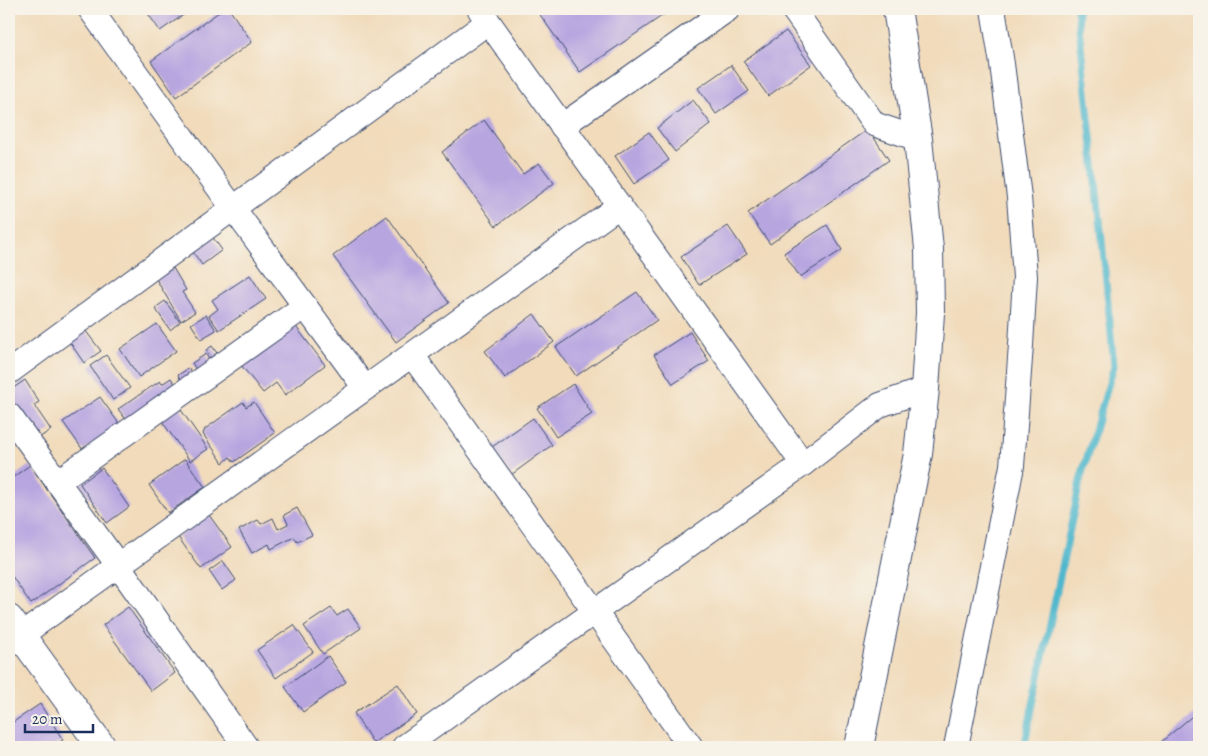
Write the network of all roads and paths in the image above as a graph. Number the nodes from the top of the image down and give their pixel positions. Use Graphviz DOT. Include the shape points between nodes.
graph roads {
  1 [pos="90,9"];
  2 [pos="728,9"];
  3 [pos="792,9"];
  4 [pos="897,9"];
  5 [pos="993,9"];
  6 [pos="483,15"];
  7 [pos="562,126"];
  8 [pos="918,139"];
  9 [pos="620,206"];
  10 [pos="232,208"];
  11 [pos="305,306"];
  12 [pos="412,355"];
  13 [pos="9,372"];
  14 [pos="365,388"];
  15 [pos="925,389"];
  16 [pos="9,415"];
  17 [pos="803,464"];
  18 [pos="57,482"];
  19 [pos="118,565"];
  20 [pos="594,612"];
  21 [pos="13,633"];
  22 [pos="102,747"];
  23 [pos="246,747"];
  24 [pos="407,747"];
  25 [pos="691,747"];
  26 [pos="859,747"];
  27 [pos="956,747"];
  1 -- 10 [label="street"];
  2 -- 7 [label="street"];
  3 -- 8 [label="street" via="874,124"];
  4 -- 8 [label="street"];
  5 -- 27 [label="street" via="1018,187 1025,277 1012,466"];
  6 -- 7 [label="street"];
  6 -- 10 [label="street"];
  7 -- 9 [label="street"];
  8 -- 15 [label="street" via="929,249 930,313"];
  9 -- 12 [label="street"];
  9 -- 17 [label="street"];
  10 -- 11 [label="street"];
  10 -- 13 [label="street"];
  11 -- 14 [label="street"];
  11 -- 18 [label="street"];
  12 -- 14 [label="street"];
  12 -- 20 [label="street"];
  14 -- 19 [label="street"];
  15 -- 17 [label="street" via="880,405"];
  15 -- 26 [label="street" via="918,454"];
  16 -- 18 [label="street"];
  17 -- 20 [label="street"];
  18 -- 19 [label="street"];
  19 -- 21 [label="street"];
  19 -- 23 [label="street"];
  20 -- 24 [label="street"];
  20 -- 25 [label="street"];
  21 -- 22 [label="street"];
}
